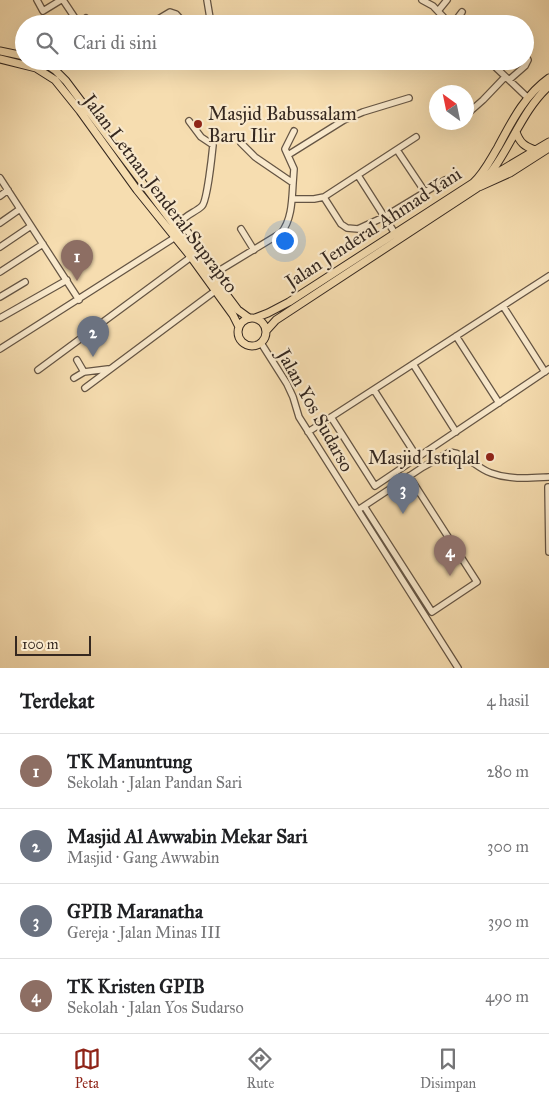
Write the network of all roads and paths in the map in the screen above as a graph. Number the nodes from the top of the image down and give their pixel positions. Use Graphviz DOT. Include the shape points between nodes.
graph roads {
  1 [pos="37,0"];
  2 [pos="62,0"];
  3 [pos="207,0"];
  4 [pos="422,0"];
  5 [pos="447,0"];
  6 [pos="438,11"];
  7 [pos="462,12"];
  8 [pos="73,15"];
  9 [pos="165,15"];
  10 [pos="177,15"];
  11 [pos="210,15"];
  12 [pos="442,15"];
  13 [pos="460,15"];
  14 [pos="0,52"];
  15 [pos="15,54"];
  16 [pos="0,59"];
  17 [pos="15,62"];
  18 [pos="38,70"];
  19 [pos="54,70"];
  20 [pos="498,70"];
  21 [pos="522,70"];
  22 [pos="549,78"];
  23 [pos="511,82"];
  24 [pos="549,86"];
  25 [pos="409,98"];
  26 [pos="527,98"];
  27 [pos="474,108"];
  28 [pos="84,110"];
  29 [pos="189,121"];
  30 [pos="294,131"];
  31 [pos="516,132"];
  32 [pos="416,137"];
  33 [pos="241,142"];
  34 [pos="549,142"];
  35 [pos="549,148"];
  36 [pos="534,150"];
  37 [pos="399,153"];
  38 [pos="288,155"];
  39 [pos="360,177"];
  40 [pos="0,178"];
  41 [pos="486,179"];
  42 [pos="445,180"];
  43 [pos="293,183"];
  44 [pos="476,184"];
  45 [pos="8,190"];
  46 [pos="425,192"];
  47 [pos="0,196"];
  48 [pos="292,198"];
  49 [pos="325,199"];
  50 [pos="20,208"];
  51 [pos="385,219"];
  52 [pos="0,223"];
  53 [pos="32,226"];
  54 [pos="241,229"];
  55 [pos="397,236"];
  56 [pos="174,238"];
  57 [pos="43,244"];
  58 [pos="0,247"];
  59 [pos="254,250"];
  60 [pos="195,257"];
  61 [pos="0,272"];
  62 [pos="212,275"];
  63 [pos="549,276"];
  64 [pos="67,280"];
  65 [pos="25,282"];
  66 [pos="215,291"];
  67 [pos="0,297"];
  68 [pos="79,300"];
  69 [pos="503,306"];
  70 [pos="0,318"];
  71 [pos="252,318"];
  72 [pos="239,326"];
  73 [pos="266,331"];
  74 [pos="456,336"];
  75 [pos="261,343"];
  76 [pos="1,347"];
  77 [pos="77,360"];
  78 [pos="413,364"];
  79 [pos="110,369"];
  80 [pos="38,370"];
  81 [pos="547,371"];
  82 [pos="84,372"];
  83 [pos="74,378"];
  84 [pos="85,388"];
  85 [pos="374,390"];
  86 [pos="499,403"];
  87 [pos="331,417"];
  88 [pos="308,432"];
  89 [pos="456,432"];
  90 [pos="417,457"];
  91 [pos="409,476"];
  92 [pos="549,477"];
  93 [pos="548,487"];
  94 [pos="364,506"];
  95 [pos="358,511"];
  96 [pos="549,552"];
  97 [pos="458,668"];
  1 -- 2 [label="street" via="43,11"];
  2 -- 8 [label="street"];
  3 -- 11 [label="street"];
  4 -- 6 [label="street"];
  5 -- 6 [label="street"];
  6 -- 12 [label="street"];
  7 -- 13 [label="street"];
  9 -- 10 [label="street" via="170,12"];
  14 -- 15 [label="main road"];
  16 -- 17 [label="main road, Jalan Letnan Jenderal Suprapto"];
  18 -- 28 [label="main road, Jalan Letnan Jenderal Suprapto" via="50,75"];
  19 -- 28 [label="main road, Jalan Letnan Jenderal Suprapto"];
  20 -- 23 [label="street"];
  21 -- 23 [label="street"];
  22 -- 26 [label="main road, Jalan Jenderal Ahmad Yani"];
  23 -- 26 [label="street"];
  23 -- 27 [label="street"];
  24 -- 31 [label="main road, Jalan Jenderal Ahmad Yani" via="533,103"];
  25 -- 38 [label="street" via="344,120"];
  26 -- 44 [label="main road, Jalan Jenderal Ahmad Yani"];
  28 -- 56 [label="main road, Jalan Letnan Jenderal Suprapto" via="137,190"];
  28 -- 60 [label="main road, Jalan Letnan Jenderal Suprapto"];
  29 -- 60 [label="street" via="201,137 213,145 205,202 181,222 204,254"];
  30 -- 38 [label="street" via="285,148"];
  31 -- 36 [label="main road" via="520,143"];
  31 -- 41 [label="main road, Jalan Jenderal Ahmad Yani"];
  32 -- 48 [label="street" via="324,197"];
  33 -- 43 [label="street" via="255,157"];
  34 -- 36 [label="main road"];
  35 -- 44 [label="main road" via="504,176"];
  36 -- 41 [label="main road"];
  37 -- 46 [label="street"];
  38 -- 43 [label="street" via="294,169"];
  39 -- 51 [label="street"];
  40 -- 45 [label="street"];
  41 -- 44 [label="main road"];
  42 -- 46 [label="street"];
  43 -- 48 [label="street"];
  44 -- 55 [label="main road, Jalan Jenderal Ahmad Yani"];
  45 -- 47 [label="street"];
  45 -- 50 [label="street"];
  46 -- 51 [label="street"];
  48 -- 59 [label="street" via="284,229"];
  49 -- 51 [label="street" via="347,228 362,228"];
  50 -- 52 [label="street"];
  50 -- 53 [label="street"];
  51 -- 55 [label="street"];
  53 -- 57 [label="street"];
  53 -- 58 [label="street"];
  54 -- 59 [label="street"];
  55 -- 71 [label="main road, Jalan Jenderal Ahmad Yani" via="289,302"];
  55 -- 73 [label="main road, Jalan Jenderal Ahmad Yani" via="276,320"];
  56 -- 60 [label="main road, Jalan Letnan Jenderal Suprapto"];
  56 -- 68 [label="street"];
  57 -- 61 [label="street"];
  57 -- 64 [label="street"];
  59 -- 62 [label="street"];
  60 -- 62 [label="main road, Jalan Letnan Jenderal Suprapto"];
  60 -- 66 [label="main road, Jalan Letnan Jenderal Suprapto"];
  60 -- 80 [label="street"];
  62 -- 71 [label="main road, Jalan Letnan Jenderal Suprapto" via="238,310"];
  63 -- 69 [label="street"];
  64 -- 68 [label="street"];
  64 -- 70 [label="street"];
  65 -- 67 [label="street"];
  66 -- 72 [label="main road, Jalan Letnan Jenderal Suprapto"];
  66 -- 79 [label="street"];
  68 -- 76 [label="street"];
  69 -- 74 [label="street"];
  69 -- 81 [label="street"];
  71 -- 72 [label="main road"];
  71 -- 73 [label="main road" via="262,321"];
  72 -- 75 [label="main road" via="242,342 251,346"];
  73 -- 75 [label="main road"];
  74 -- 78 [label="street"];
  74 -- 86 [label="street"];
  75 -- 88 [label="street, Jalan Yos Sudarso" via="287,384"];
  77 -- 82 [label="street"];
  78 -- 85 [label="street"];
  78 -- 89 [label="street"];
  79 -- 82 [label="street"];
  79 -- 84 [label="street"];
  81 -- 86 [label="street"];
  82 -- 83 [label="street"];
  85 -- 87 [label="street"];
  85 -- 90 [label="street"];
  86 -- 89 [label="street"];
  87 -- 88 [label="street"];
  87 -- 90 [label="street" via="375,486"];
  88 -- 95 [label="street, Jalan Yos Sudarso"];
  89 -- 90 [label="street"];
  91 -- 92 [label="street" via="444,454 456,453 490,473 510,478"];
  91 -- 94 [label="street"];
  91 -- 94 [label="street" via="478,582 432,612"];
  93 -- 96 [label="street"];
  94 -- 95 [label="street"];
  95 -- 97 [label="street, Jalan Yos Sudarso"];
}
